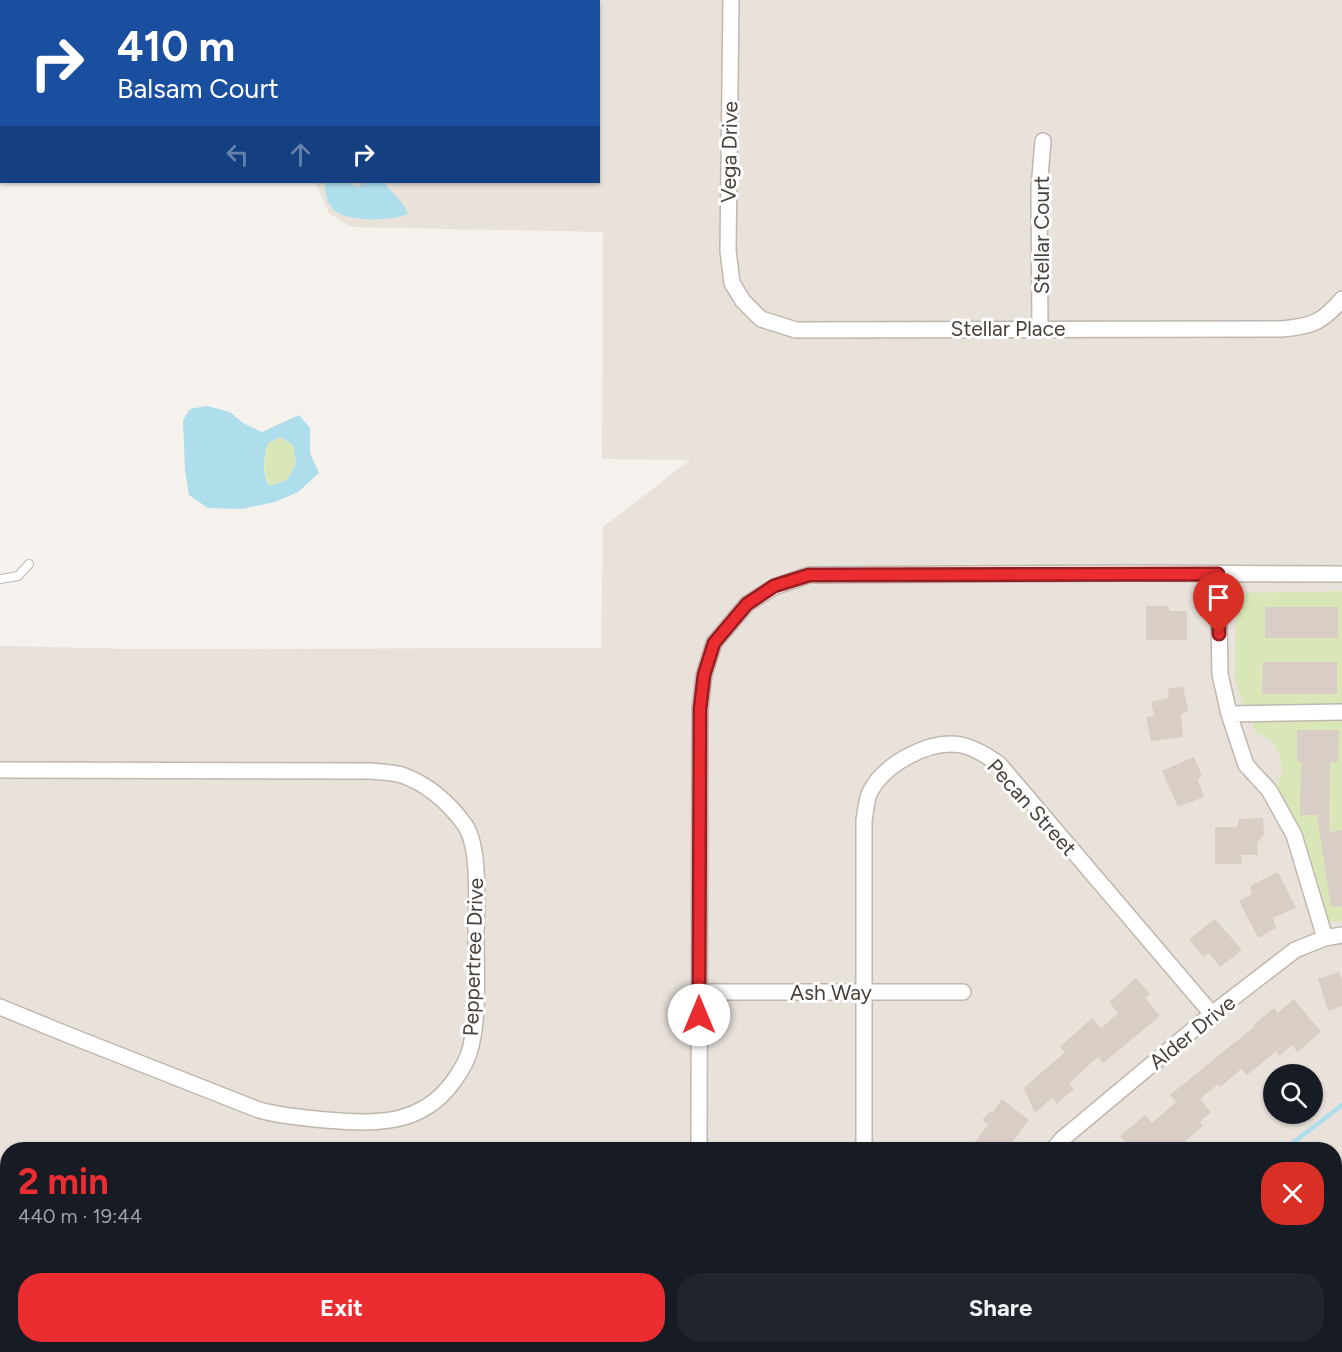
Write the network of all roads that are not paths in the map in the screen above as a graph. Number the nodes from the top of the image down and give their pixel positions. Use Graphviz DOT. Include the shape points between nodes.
graph roads {
  1 [pos="731,0"];
  2 [pos="1043,141"];
  3 [pos="1342,299"];
  4 [pos="743,301"];
  5 [pos="1040,328"];
  6 [pos="29,564"];
  7 [pos="1218,574"];
  8 [pos="1342,574"];
  9 [pos="0,579"];
  10 [pos="1342,712"];
  11 [pos="1229,714"];
  12 [pos="0,770"];
  13 [pos="1342,935"];
  14 [pos="1326,938"];
  15 [pos="699,992"];
  16 [pos="864,992"];
  17 [pos="963,992"];
  18 [pos="0,1007"];
  19 [pos="1212,1014"];
  20 [pos="699,1142"];
  21 [pos="864,1142"];
  22 [pos="1059,1142"];
  1 -- 4 [label="street, Vega Drive" via="728,251 732,283"];
  2 -- 5 [label="street, Stellar Court" via="1039,189"];
  3 -- 5 [label="street, Stellar Place" via="1329,315 1307,326 1282,329"];
  4 -- 5 [label="street, Stellar Place" via="761,319 796,330"];
  6 -- 9 [label="lane" via="18,576"];
  7 -- 8 [label="street"];
  7 -- 11 [label="street" via="1220,675"];
  7 -- 15 [label="street" via="809,575 774,586 747,604 714,643 702,686"];
  10 -- 11 [label="street"];
  11 -- 14 [label="street" via="1246,765 1269,790 1294,835"];
  12 -- 18 [label="street, Peppertree Drive" via="370,771 400,775 428,787 466,827 476,863 476,1021 464,1068 444,1094 420,1111 377,1123 270,1113"];
  13 -- 14 [label="street, Alder Drive"];
  14 -- 19 [label="street, Alder Drive" via="1295,950"];
  15 -- 16 [label="street, Ash Way"];
  15 -- 20 [label="street"];
  16 -- 17 [label="street, Ash Way"];
  16 -- 19 [label="street, Pecan Street" via="864,820 870,793 883,774 912,752 960,744 999,764"];
  16 -- 21 [label="street, Pecan Street"];
  19 -- 22 [label="street, Alder Drive"];
}
